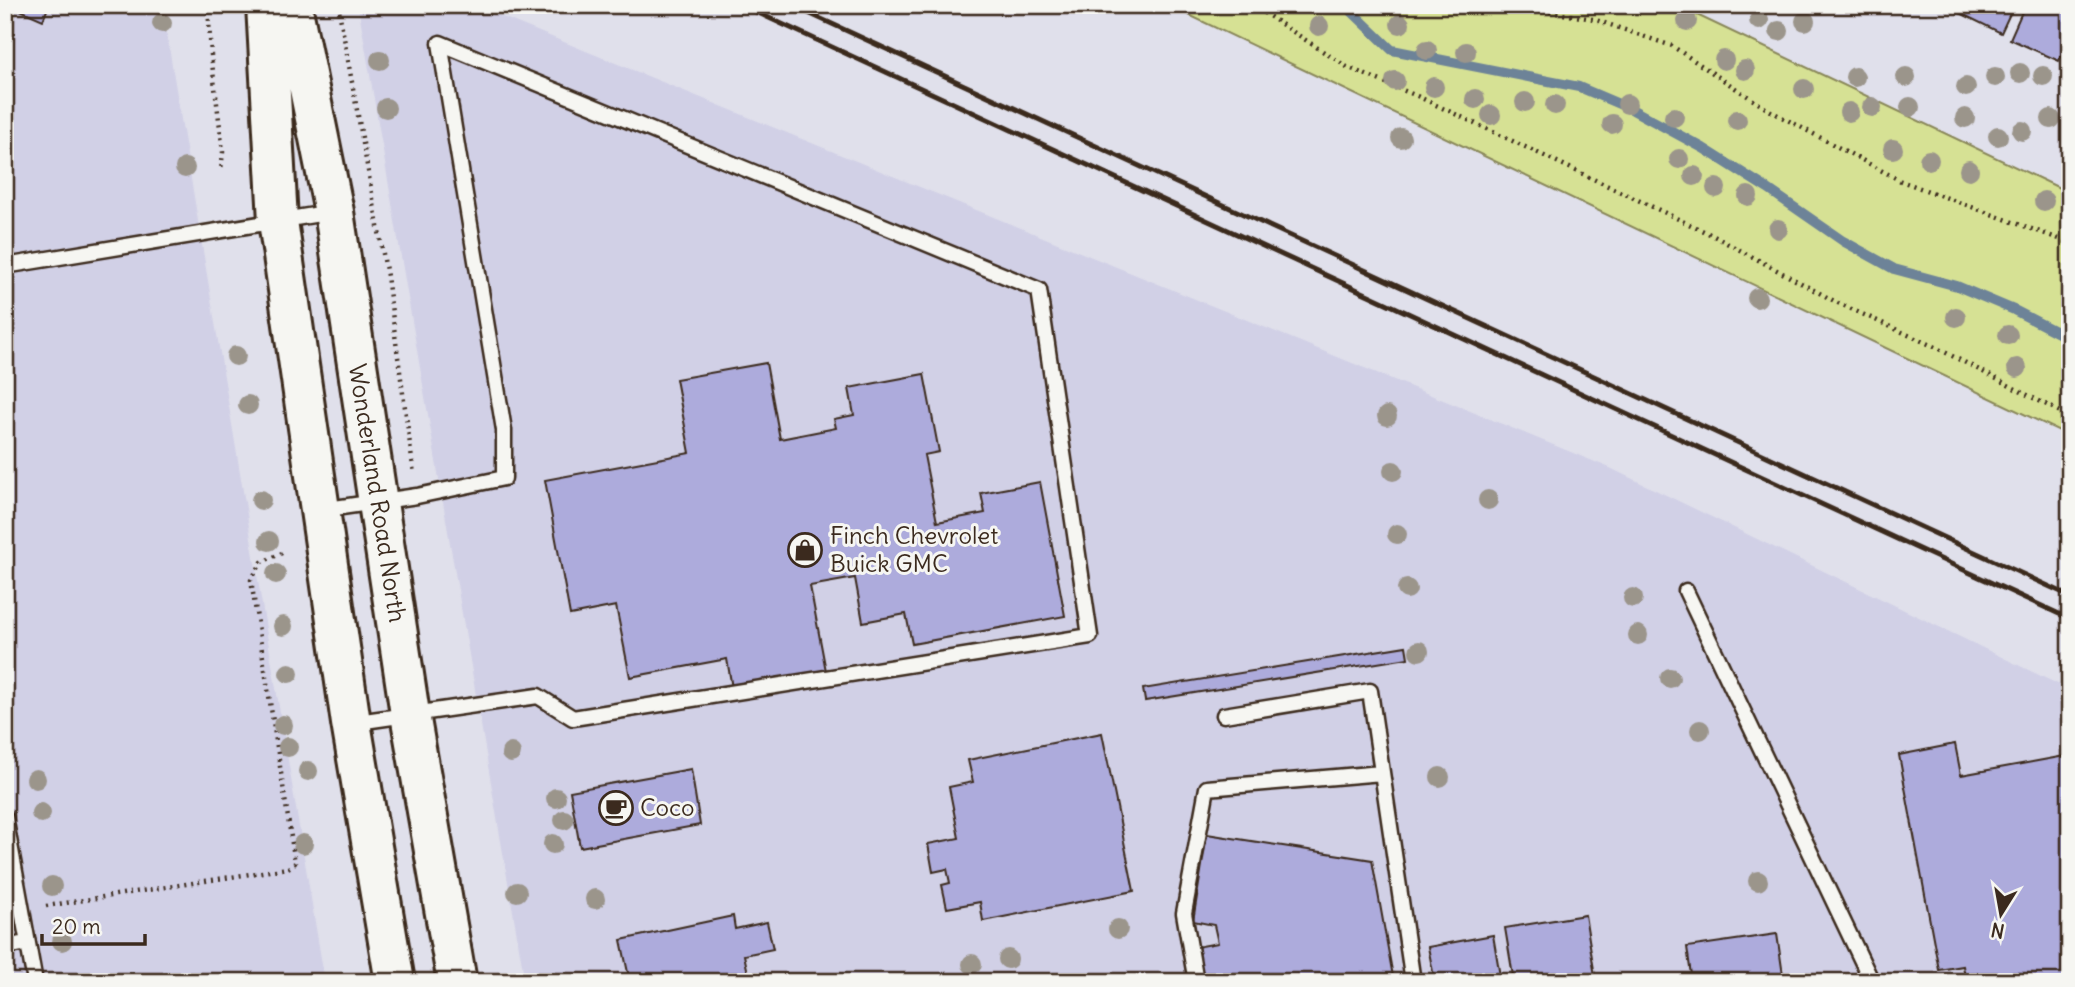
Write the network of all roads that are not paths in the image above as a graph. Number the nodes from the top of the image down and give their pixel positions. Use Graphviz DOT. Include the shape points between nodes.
graph roads {
  1 [pos="266,5"];
  2 [pos="292,5"];
  3 [pos="334,212"];
  4 [pos="278,221"];
  5 [pos="5,266"];
  6 [pos="379,502"];
  7 [pos="319,510"];
  8 [pos="1686,591"];
  9 [pos="410,714"];
  10 [pos="1224,715"];
  11 [pos="351,723"];
  12 [pos="1382,773"];
  13 [pos="5,817"];
  14 [pos="27,943"];
  15 [pos="5,947"];
  16 [pos="34,982"];
  17 [pos="395,982"];
  18 [pos="457,982"];
  19 [pos="1196,982"];
  20 [pos="1413,982"];
  21 [pos="1872,982"];
  1 -- 4 [label="main road"];
  2 -- 3 [label="main road, Wonderland Road North"];
  3 -- 4 [label="lane"];
  3 -- 6 [label="main road, Wonderland Road North"];
  4 -- 5 [label="lane"];
  4 -- 7 [label="main road"];
  6 -- 7 [label="lane"];
  6 -- 9 [label="main road, Wonderland Road North"];
  6 -- 9 [label="lane" via="504,478 504,430 440,43 1039,290 1090,635 573,718 538,696"];
  7 -- 11 [label="main road"];
  8 -- 21 [label="lane"];
  9 -- 11 [label="lane"];
  9 -- 18 [label="main road, Wonderland Road North"];
  10 -- 12 [label="lane" via="1370,691"];
  11 -- 17 [label="main road"];
  12 -- 19 [label="lane" via="1207,788 1184,913"];
  12 -- 20 [label="lane"];
  13 -- 14 [label="lane"];
  14 -- 15 [label="lane"];
  14 -- 16 [label="lane"];
}
